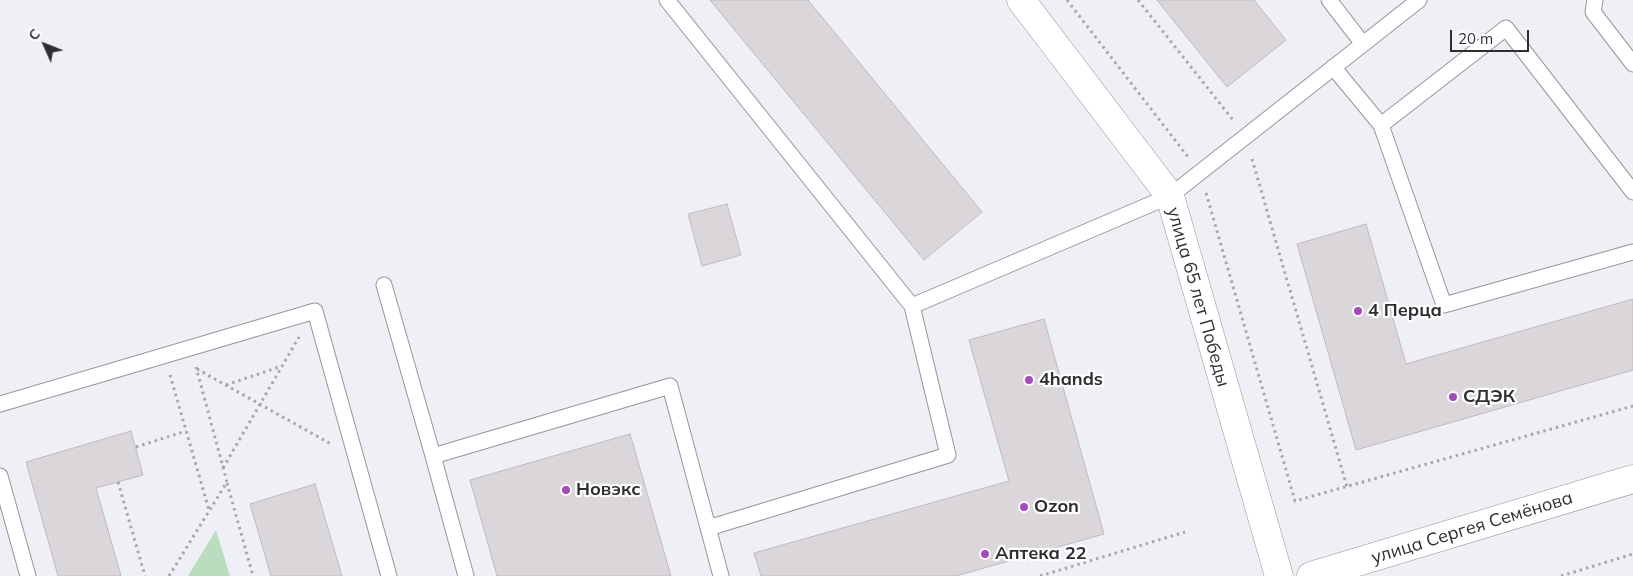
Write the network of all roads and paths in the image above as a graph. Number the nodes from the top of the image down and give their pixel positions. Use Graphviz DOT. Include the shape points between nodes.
graph roads {
  1 [pos="667,0"];
  2 [pos="1021,0"];
  3 [pos="1138,0"];
  4 [pos="1329,0"];
  5 [pos="1419,0"];
  6 [pos="1595,0"];
  7 [pos="1364,44"];
  8 [pos="1633,64"];
  9 [pos="1334,67"];
  10 [pos="1381,125"];
  11 [pos="1246,137"];
  12 [pos="1633,192"];
  13 [pos="1170,196"];
  14 [pos="1633,252"];
  15 [pos="384,285"];
  16 [pos="912,306"];
  17 [pos="314,311"];
  18 [pos="191,348"];
  19 [pos="165,355"];
  20 [pos="282,366"];
  21 [pos="196,368"];
  22 [pos="225,385"];
  23 [pos="0,404"];
  24 [pos="260,404"];
  25 [pos="1633,406"];
  26 [pos="186,431"];
  27 [pos="136,446"];
  28 [pos="433,456"];
  29 [pos="356,459"];
  30 [pos="223,468"];
  31 [pos="0,476"];
  32 [pos="1633,479"];
  33 [pos="118,482"];
  34 [pos="227,482"];
  35 [pos="1347,487"];
  36 [pos="1295,501"];
  37 [pos="209,511"];
  38 [pos="708,528"];
  39 [pos="1185,532"];
  40 [pos="1633,554"];
  41 [pos="28,576"];
  42 [pos="145,576"];
  43 [pos="169,576"];
  44 [pos="253,576"];
  45 [pos="389,576"];
  46 [pos="466,576"];
  47 [pos="721,576"];
  48 [pos="1040,576"];
  49 [pos="1279,576"];
  50 [pos="1311,576"];
  51 [pos="1561,576"];
  1 -- 16 [label="lane"];
  2 -- 13 [label="street, улица 65 лет Победы"];
  3 -- 11 [label="path"];
  4 -- 7 [label="lane"];
  5 -- 7 [label="lane"];
  6 -- 8 [label="lane" via="1593,12"];
  7 -- 9 [label="lane"];
  9 -- 10 [label="lane"];
  9 -- 11 [label="lane"];
  10 -- 12 [label="lane" via="1506,28"];
  10 -- 14 [label="lane" via="1444,305"];
  11 -- 13 [label="lane"];
  11 -- 35 [label="path"];
  13 -- 16 [label="lane"];
  13 -- 49 [label="street, улица 65 лет Победы"];
  15 -- 28 [label="lane"];
  16 -- 38 [label="lane" via="948,454"];
  17 -- 18 [label="lane"];
  17 -- 20 [label="path"];
  17 -- 29 [label="lane"];
  18 -- 19 [label="lane"];
  18 -- 21 [label="path"];
  19 -- 23 [label="lane"];
  19 -- 26 [label="path"];
  20 -- 22 [label="path"];
  20 -- 24 [label="path"];
  21 -- 22 [label="path"];
  21 -- 30 [label="path"];
  22 -- 24 [label="path"];
  24 -- 29 [label="path"];
  24 -- 30 [label="path"];
  25 -- 35 [label="path"];
  26 -- 27 [label="path"];
  26 -- 37 [label="path"];
  28 -- 38 [label="lane" via="670,386"];
  28 -- 46 [label="lane"];
  29 -- 45 [label="lane"];
  30 -- 34 [label="path"];
  31 -- 41 [label="lane"];
  32 -- 50 [label="street, улица Сергея Семёнова"];
  33 -- 42 [label="path"];
  34 -- 37 [label="path"];
  34 -- 44 [label="path"];
  35 -- 36 [label="path"];
  37 -- 43 [label="path"];
  38 -- 47 [label="lane"];
  39 -- 48 [label="path"];
  40 -- 51 [label="path"];
}
